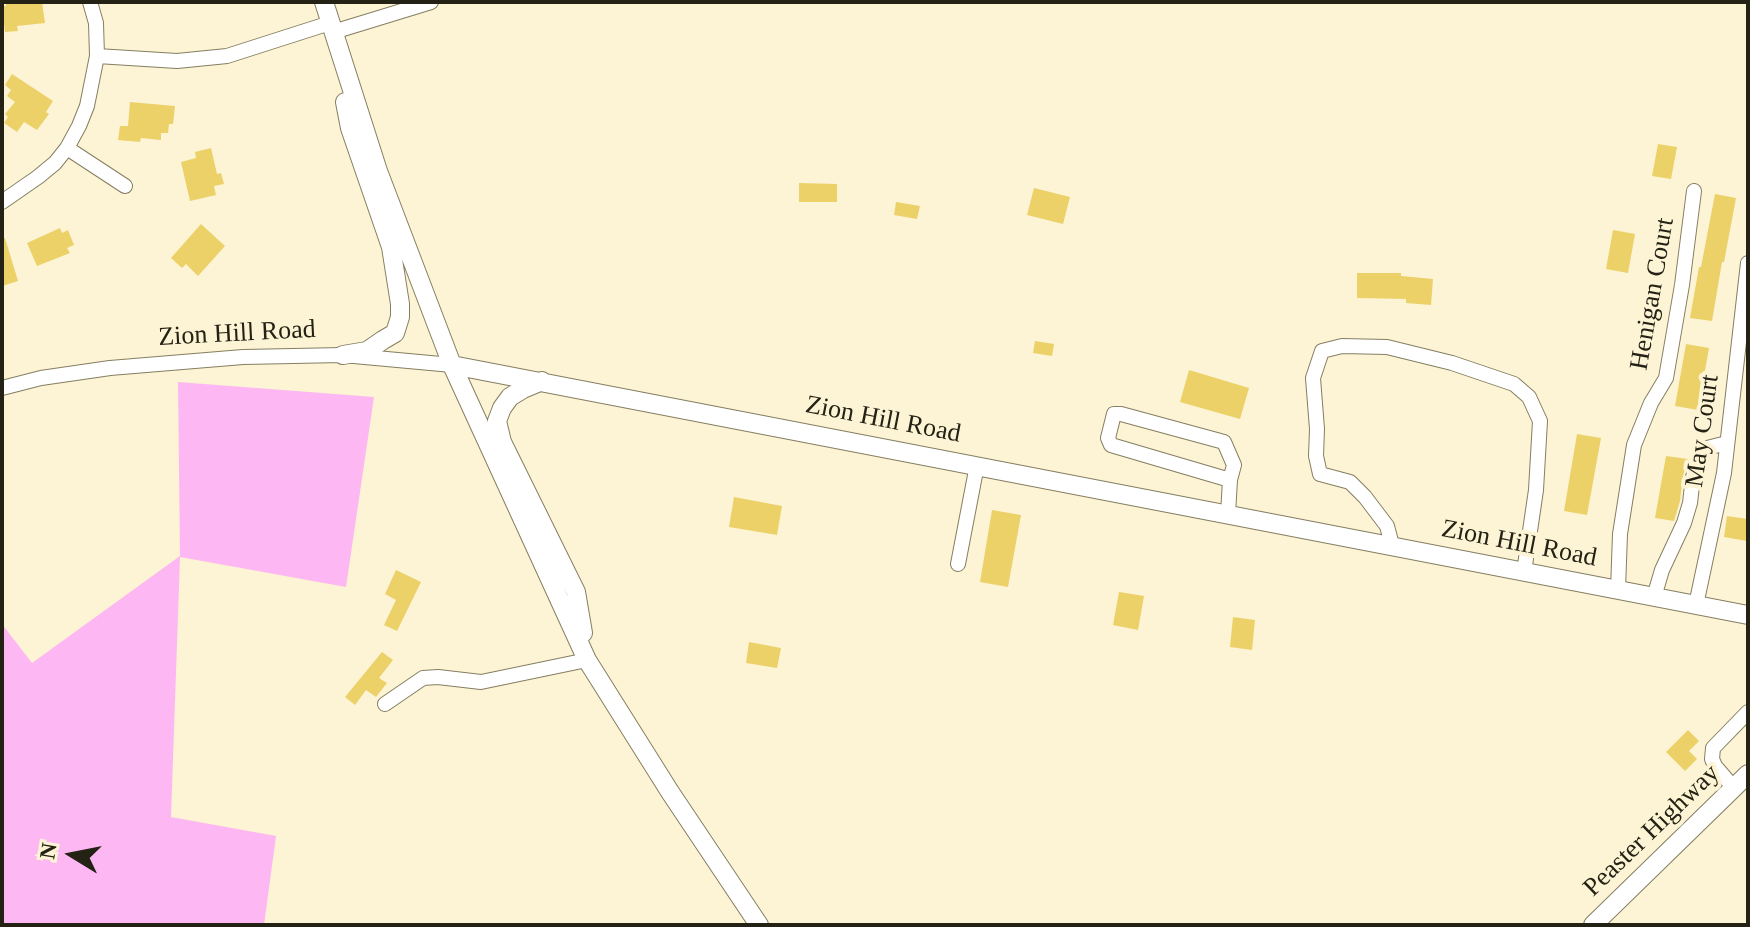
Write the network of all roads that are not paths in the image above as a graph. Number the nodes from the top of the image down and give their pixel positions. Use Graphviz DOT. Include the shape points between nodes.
graph roads {
  1 [pos="90,2"];
  2 [pos="324,2"];
  3 [pos="431,2"];
  4 [pos="331,28"];
  5 [pos="97,56"];
  6 [pos="67,148"];
  7 [pos="125,186"];
  8 [pos="1694,191"];
  9 [pos="2,202"];
  10 [pos="1748,263"];
  11 [pos="343,355"];
  12 [pos="452,365"];
  13 [pos="543,381"];
  14 [pos="2,388"];
  15 [pos="1727,443"];
  16 [pos="977,465"];
  17 [pos="1230,480"];
  18 [pos="1228,514"];
  19 [pos="1392,545"];
  20 [pos="958,564"];
  21 [pos="1524,572"];
  22 [pos="1618,590"];
  23 [pos="1654,597"];
  24 [pos="1696,605"];
  25 [pos="1748,615"];
  26 [pos="587,660"];
  27 [pos="385,704"];
  28 [pos="1748,712"];
  29 [pos="1748,774"];
  30 [pos="1734,788"];
  31 [pos="759,925"];
  32 [pos="1593,925"];
  1 -- 5 [label="street"];
  2 -- 4 [label="main road"];
  3 -- 4 [label="street"];
  4 -- 5 [label="street" via="227,56 177,61"];
  4 -- 11 [label="main road" via="350,128 391,247 400,304 395,333 367,351"];
  4 -- 12 [label="main road" via="378,171"];
  5 -- 6 [label="street" via="87,106"];
  6 -- 7 [label="street"];
  6 -- 9 [label="street"];
  8 -- 22 [label="street, Henigan Court" via="1666,378 1634,445 1620,534"];
  10 -- 15 [label="street, May Court"];
  11 -- 12 [label="street, Zion Hill Road"];
  11 -- 14 [label="street, Zion Hill Road" via="173,361"];
  12 -- 13 [label="main road, Zion Hill Road"];
  12 -- 26 [label="main road"];
  13 -- 16 [label="main road, Zion Hill Road"];
  13 -- 26 [label="main road" via="510,397 497,421 502,442 576,592"];
  15 -- 23 [label="street" via="1707,448 1699,459 1687,513"];
  15 -- 24 [label="street, May Court"];
  16 -- 18 [label="main road, Zion Hill Road"];
  16 -- 20 [label="street"];
  17 -- 17 [label="street" via="1234,465 1224,442 1114,414 1111,445"];
  17 -- 18 [label="street"];
  18 -- 19 [label="main road, Zion Hill Road"];
  19 -- 21 [label="main road, Zion Hill Road"];
  19 -- 21 [label="street" via="1387,526 1350,482 1320,474 1313,378 1322,351 1387,347 1514,384 1529,397 1540,421"];
  21 -- 22 [label="main road, Zion Hill Road"];
  22 -- 23 [label="main road, Zion Hill Road"];
  23 -- 24 [label="main road, Zion Hill Road"];
  24 -- 25 [label="main road, Zion Hill Road"];
  26 -- 27 [label="street" via="481,682 423,678"];
  26 -- 31 [label="main road"];
  28 -- 30 [label="street" via="1713,748 1715,766"];
  29 -- 30 [label="main road, Peaster Highway"];
  30 -- 32 [label="main road, Peaster Highway"];
}
